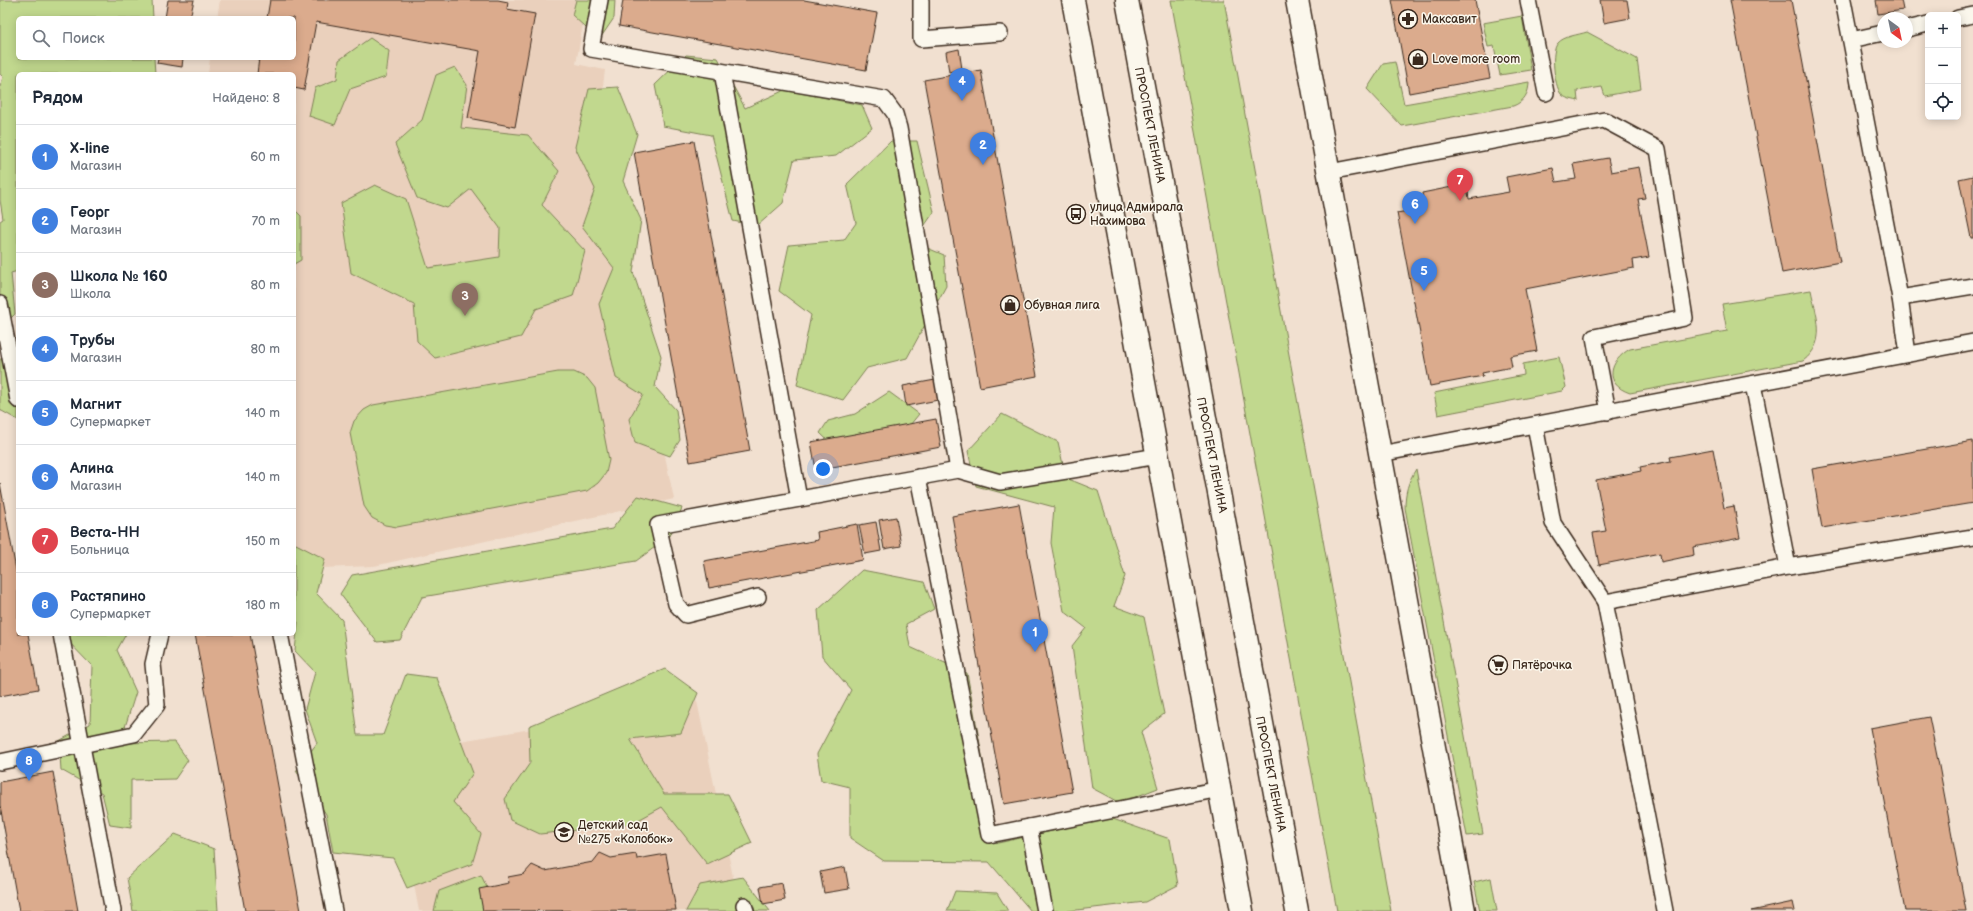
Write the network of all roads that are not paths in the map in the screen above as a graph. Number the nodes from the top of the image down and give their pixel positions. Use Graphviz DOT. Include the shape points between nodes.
graph roads {
  1 [pos="600,0"];
  2 [pos="921,0"];
  3 [pos="1073,0"];
  4 [pos="1127,0"];
  5 [pos="1297,0"];
  6 [pos="1528,0"];
  7 [pos="1843,0"];
  8 [pos="1973,15"];
  9 [pos="1961,17"];
  10 [pos="1925,25"];
  11 [pos="1913,27"];
  12 [pos="1000,32"];
  13 [pos="1877,34"];
  14 [pos="1851,40"];
  15 [pos="722,72"];
  16 [pos="1546,93"];
  17 [pos="1329,172"];
  18 [pos="1973,286"];
  19 [pos="1900,298"];
  20 [pos="0,304"];
  21 [pos="1973,342"];
  22 [pos="4,347"];
  23 [pos="1908,354"];
  24 [pos="1754,384"];
  25 [pos="16,392"];
  26 [pos="1608,412"];
  27 [pos="1535,425"];
  28 [pos="1380,454"];
  29 [pos="1158,456"];
  30 [pos="958,470"];
  31 [pos="918,477"];
  32 [pos="799,499"];
  33 [pos="1973,537"];
  34 [pos="1788,567"];
  35 [pos="758,597"];
  36 [pos="1605,602"];
  37 [pos="62,636"];
  38 [pos="160,636"];
  39 [pos="280,636"];
  40 [pos="82,746"];
  41 [pos="0,762"];
  42 [pos="1220,789"];
  43 [pos="1029,827"];
  44 [pos="113,911"];
  45 [pos="334,911"];
  46 [pos="1045,911"];
  47 [pos="1242,911"];
  48 [pos="1297,911"];
  49 [pos="1464,911"];
  50 [pos="1665,911"];
  1 -- 15 [label="lane" via="591,49"];
  2 -- 12 [label="lane" via="921,39"];
  3 -- 29 [label="main road"];
  4 -- 48 [label="main road, ПРОСПЕКТ ЛЕНИНА"];
  5 -- 17 [label="main road"];
  6 -- 16 [label="lane"];
  7 -- 14 [label="lane"];
  8 -- 9 [label="lane"];
  10 -- 11 [label="lane"];
  13 -- 14 [label="lane"];
  14 -- 19 [label="lane"];
  15 -- 30 [label="lane" via="884,99 895,114"];
  15 -- 32 [label="lane"];
  17 -- 26 [label="lane" via="1604,120 1658,149 1686,318 1594,337"];
  17 -- 28 [label="main road"];
  18 -- 19 [label="lane"];
  19 -- 23 [label="lane"];
  20 -- 22 [label="lane"];
  21 -- 23 [label="lane"];
  22 -- 25 [label="lane"];
  23 -- 24 [label="lane"];
  24 -- 26 [label="lane"];
  24 -- 34 [label="lane"];
  26 -- 27 [label="lane"];
  27 -- 28 [label="lane"];
  27 -- 36 [label="lane" via="1553,523"];
  28 -- 49 [label="main road"];
  29 -- 30 [label="lane" via="1000,482"];
  29 -- 42 [label="main road"];
  30 -- 31 [label="lane"];
  31 -- 32 [label="lane"];
  31 -- 43 [label="lane" via="989,835"];
  32 -- 35 [label="lane" via="658,525 676,604 686,615"];
  33 -- 34 [label="lane"];
  34 -- 36 [label="lane"];
  36 -- 50 [label="lane"];
  37 -- 40 [label="lane"];
  38 -- 40 [label="lane" via="153,664 157,705 134,734"];
  39 -- 45 [label="lane"];
  40 -- 41 [label="lane"];
  40 -- 44 [label="lane"];
  42 -- 43 [label="lane"];
  42 -- 47 [label="main road"];
  43 -- 46 [label="lane"];
}
